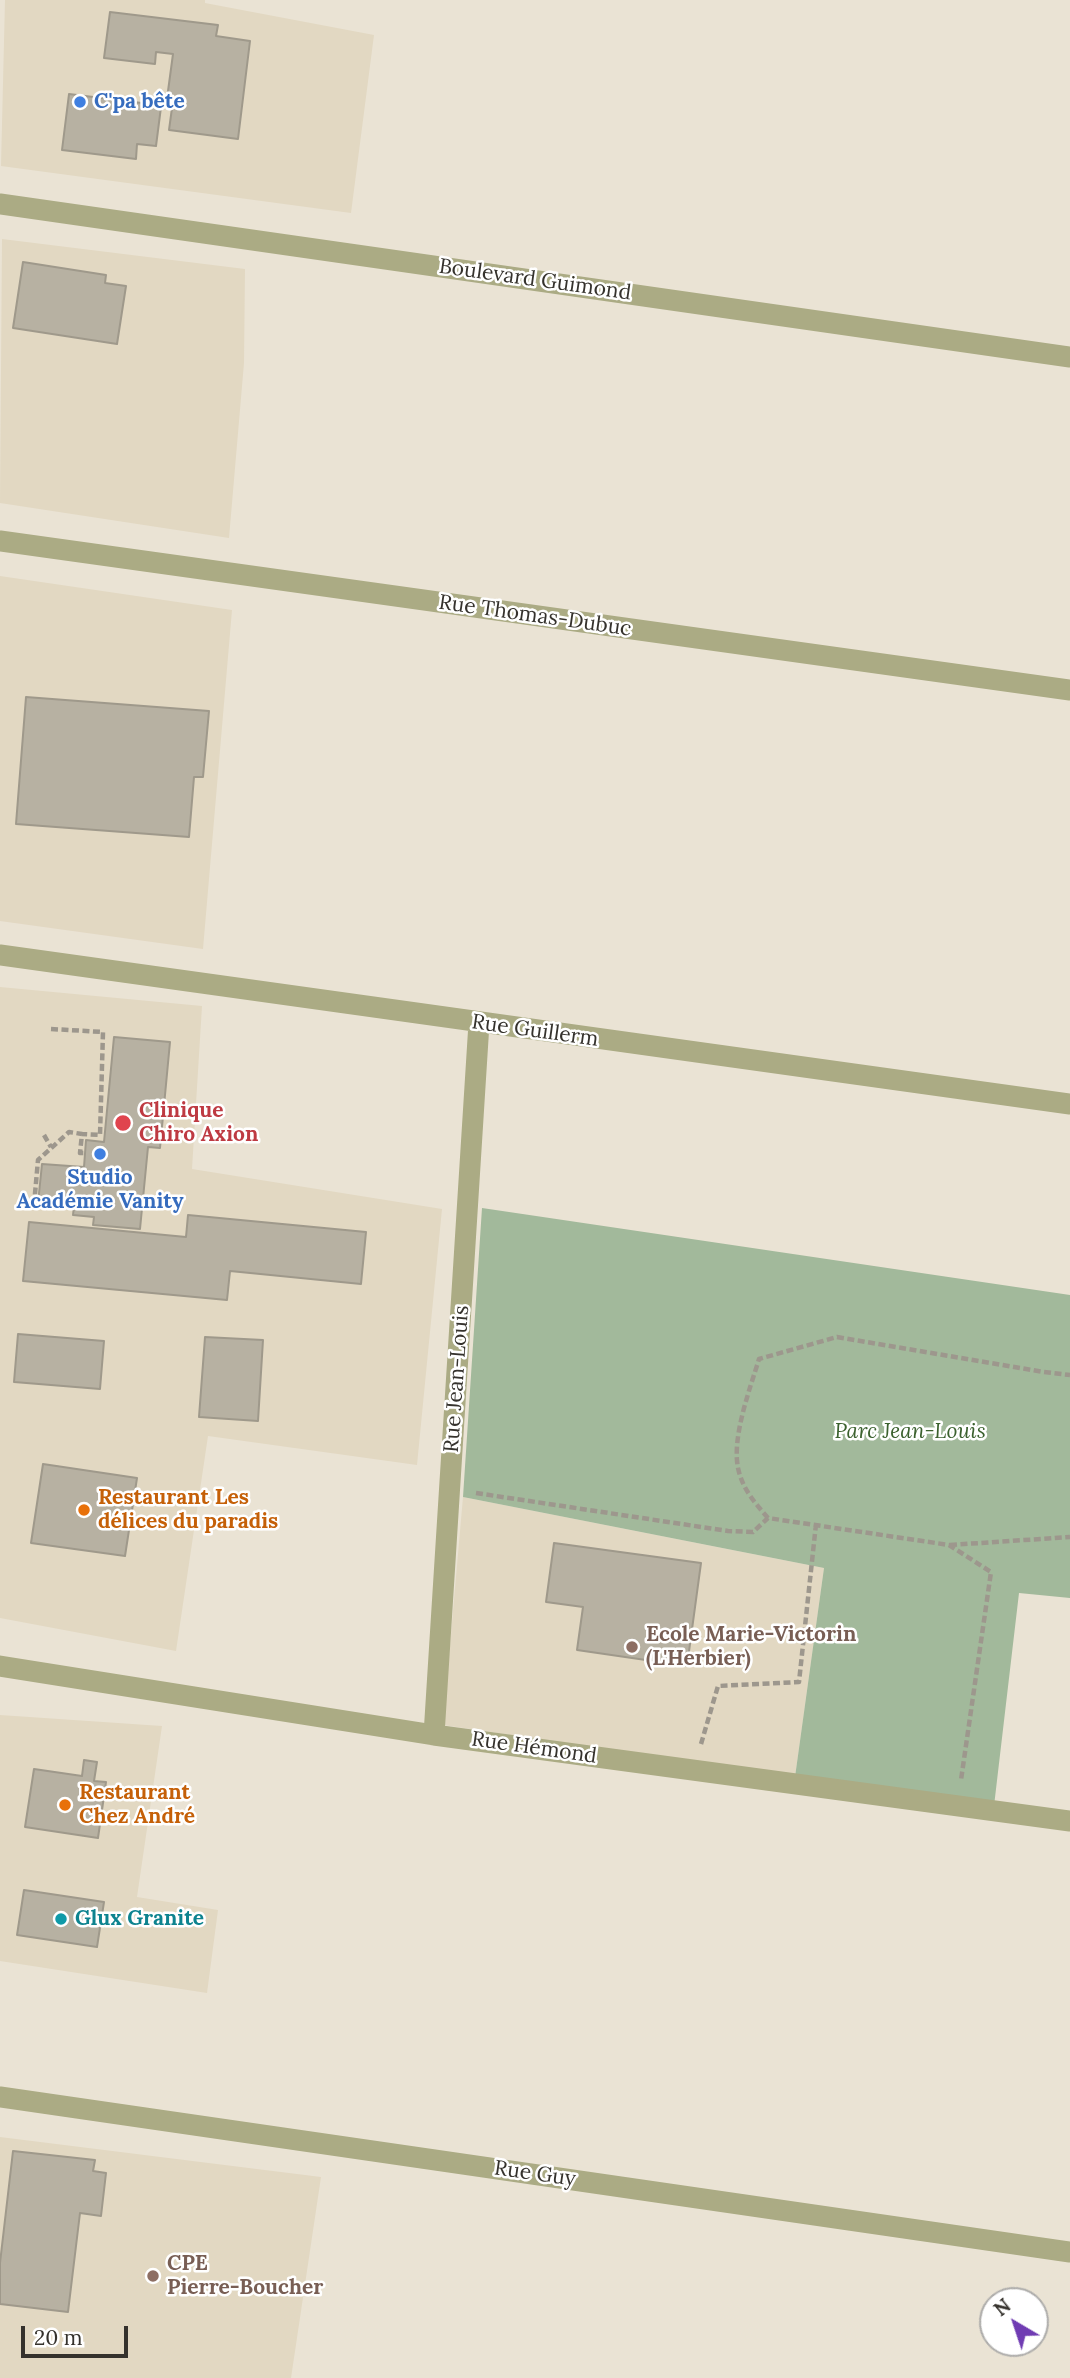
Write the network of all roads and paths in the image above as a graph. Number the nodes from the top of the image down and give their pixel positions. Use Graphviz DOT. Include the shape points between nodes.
graph roads {
  1 [pos="0,204"];
  2 [pos="1070,357"];
  3 [pos="0,541"];
  4 [pos="1070,690"];
  5 [pos="0,955"];
  6 [pos="479,1023"];
  7 [pos="51,1029"];
  8 [pos="1070,1104"];
  9 [pos="82,1134"];
  10 [pos="44,1135"];
  11 [pos="51,1147"];
  12 [pos="85,1153"];
  13 [pos="34,1205"];
  14 [pos="1070,1375"];
  15 [pos="475,1492"];
  16 [pos="768,1518"];
  17 [pos="816,1524"];
  18 [pos="1070,1537"];
  19 [pos="949,1545"];
  20 [pos="0,1667"];
  21 [pos="434,1735"];
  22 [pos="694,1770"];
  23 [pos="958,1805"];
  24 [pos="1070,1821"];
  25 [pos="0,2097"];
  26 [pos="1070,2252"];
  1 -- 2 [label="street, Boulevard Guimond"];
  3 -- 4 [label="street, Rue Thomas-Dubuc"];
  5 -- 6 [label="street, Rue Guillerm"];
  6 -- 8 [label="street, Rue Guillerm"];
  6 -- 21 [label="street, Rue Jean-Louis"];
  7 -- 9 [label="path" via="103,1032 100,1135"];
  9 -- 11 [label="path" via="69,1132"];
  9 -- 12 [label="path" via="80,1153"];
  10 -- 11 [label="path"];
  11 -- 13 [label="path" via="38,1160"];
  14 -- 16 [label="path" via="837,1337 759,1359 738,1432 738,1471 749,1496"];
  15 -- 16 [label="path" via="728,1531 753,1532"];
  16 -- 17 [label="path"];
  17 -- 19 [label="path"];
  17 -- 22 [label="path" via="799,1682 718,1686"];
  18 -- 19 [label="path"];
  19 -- 23 [label="path" via="991,1572"];
  20 -- 21 [label="street, Rue Hémond"];
  21 -- 22 [label="street, Rue Hémond"];
  22 -- 23 [label="street, Rue Hémond"];
  23 -- 24 [label="street, Rue Hémond"];
  25 -- 26 [label="street, Rue Guy"];
}
